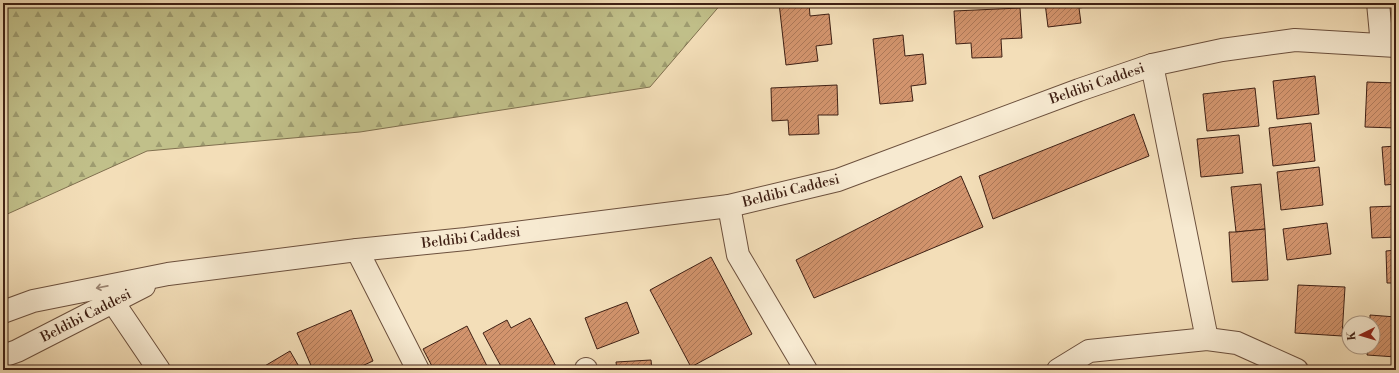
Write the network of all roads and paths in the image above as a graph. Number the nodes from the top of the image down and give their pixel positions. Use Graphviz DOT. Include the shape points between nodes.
graph roads {
  1 [pos="1378,3"];
  2 [pos="1389,46"];
  3 [pos="1152,65"];
  4 [pos="729,206"];
  5 [pos="358,250"];
  6 [pos="168,274"];
  7 [pos="113,302"];
  8 [pos="3,312"];
  9 [pos="1207,339"];
  10 [pos="3,356"];
  11 [pos="159,370"];
  12 [pos="418,370"];
  13 [pos="806,370"];
  14 [pos="1058,370"];
  15 [pos="1297,370"];
  1 -- 2 [label="street"];
  2 -- 3 [label="street, Beldibi Caddesi" via="1295,40 1222,50"];
  3 -- 4 [label="street, Beldibi Caddesi" via="838,180"];
  3 -- 9 [label="street"];
  4 -- 5 [label="street, Beldibi Caddesi"];
  4 -- 13 [label="street" via="738,255"];
  5 -- 6 [label="street, Beldibi Caddesi"];
  5 -- 12 [label="street"];
  6 -- 7 [label="street, Beldibi Caddesi"];
  6 -- 8 [label="street, Beldibi Caddesi, one-way" via="33,301"];
  7 -- 10 [label="street, Beldibi Caddesi"];
  7 -- 11 [label="street"];
  9 -- 14 [label="street" via="1088,351"];
  9 -- 15 [label="street" via="1237,343"];
}
